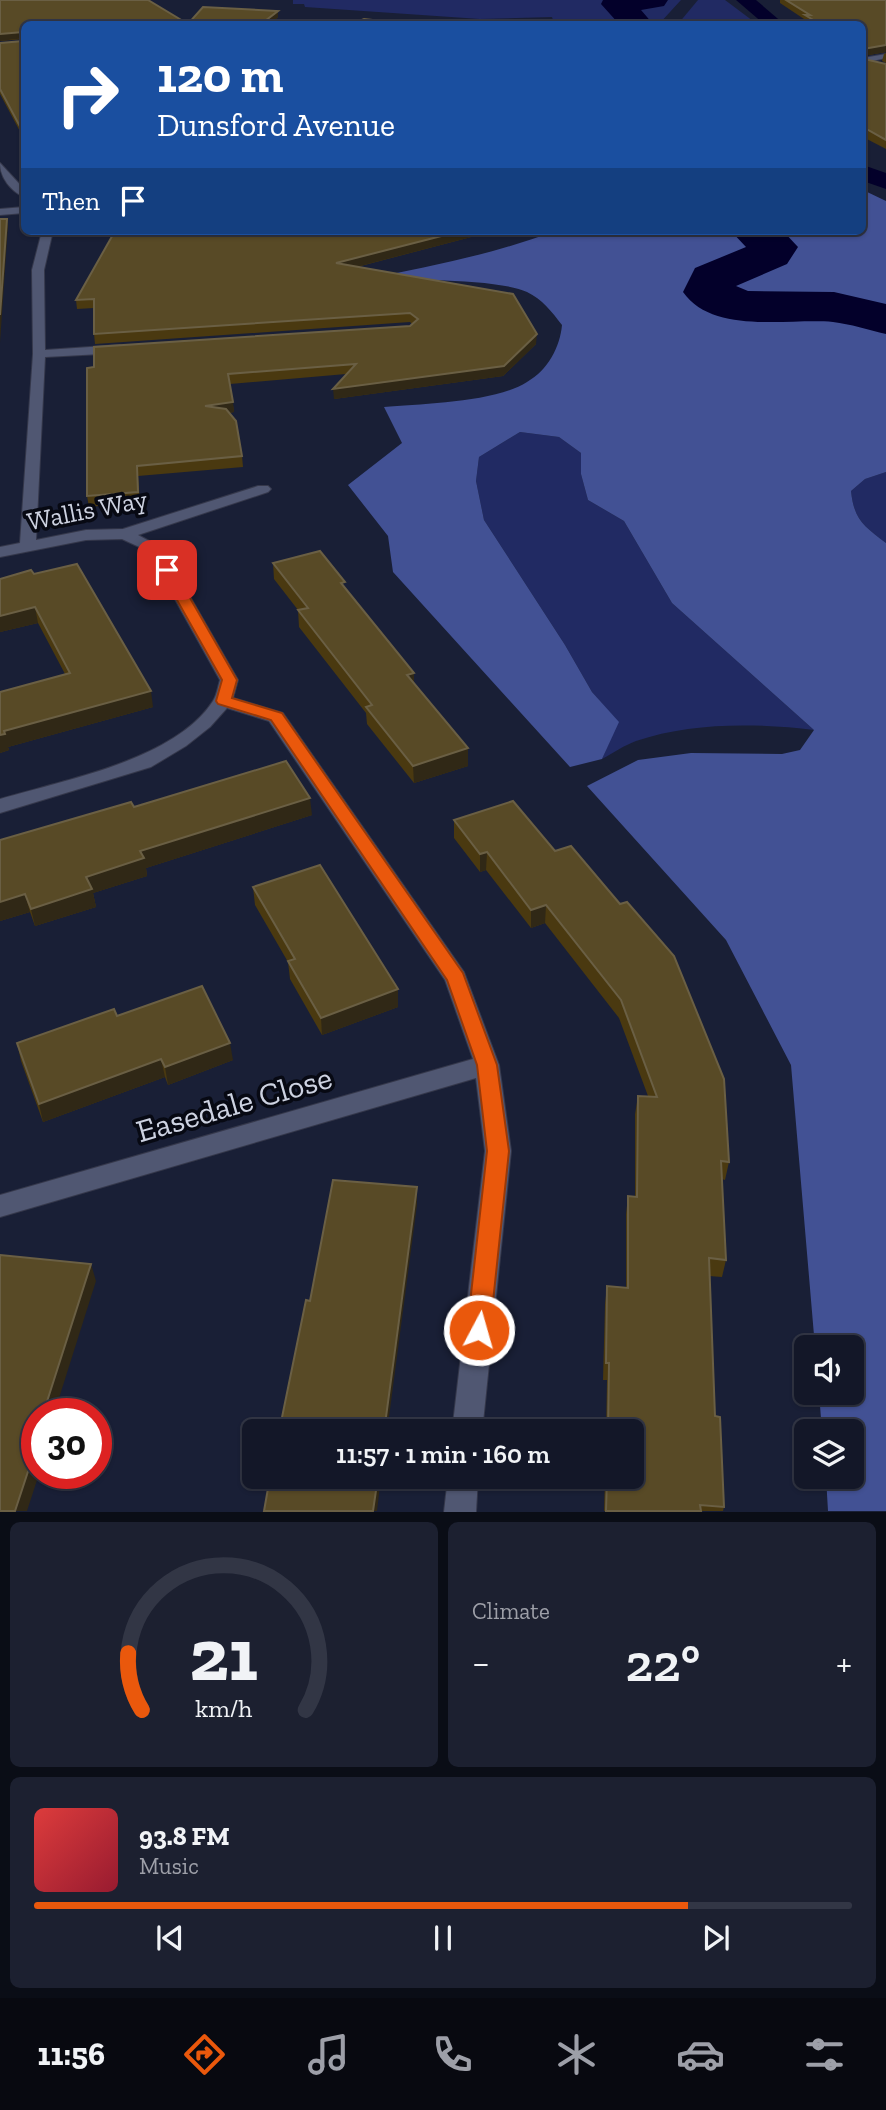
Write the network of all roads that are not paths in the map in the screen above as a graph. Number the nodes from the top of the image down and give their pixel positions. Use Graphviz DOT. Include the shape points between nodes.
graph roads {
  1 [pos="886,56"];
  2 [pos="866,59"];
  3 [pos="0,166"];
  4 [pos="21,176"];
  5 [pos="7,177"];
  6 [pos="21,191"];
  7 [pos="21,210"];
  8 [pos="0,212"];
  9 [pos="47,235"];
  10 [pos="134,348"];
  11 [pos="39,354"];
  12 [pos="263,489"];
  13 [pos="124,534"];
  14 [pos="28,546"];
  15 [pos="0,552"];
  16 [pos="223,701"];
  17 [pos="0,806"];
  18 [pos="487,1065"];
  19 [pos="0,1206"];
  20 [pos="468,1419"];
  21 [pos="462,1489"];
  22 [pos="460,1511"];
  1 -- 2 [label="street"];
  3 -- 5 [label="street"];
  4 -- 5 [label="street"];
  5 -- 6 [label="street"];
  7 -- 8 [label="street"];
  9 -- 11 [label="street" via="38,270"];
  10 -- 11 [label="street"];
  11 -- 14 [label="street"];
  12 -- 13 [label="street, Wallis Way"];
  13 -- 14 [label="street, Wallis Way" via="86,535"];
  13 -- 16 [label="street" via="154,548 229,680"];
  14 -- 15 [label="street, Wallis Way"];
  16 -- 17 [label="street" via="179,743 145,763"];
  16 -- 18 [label="street" via="276,717 456,978"];
  18 -- 19 [label="street, Easedale Close"];
  18 -- 20 [label="street" via="498,1151"];
  21 -- 22 [label="street"];
}
